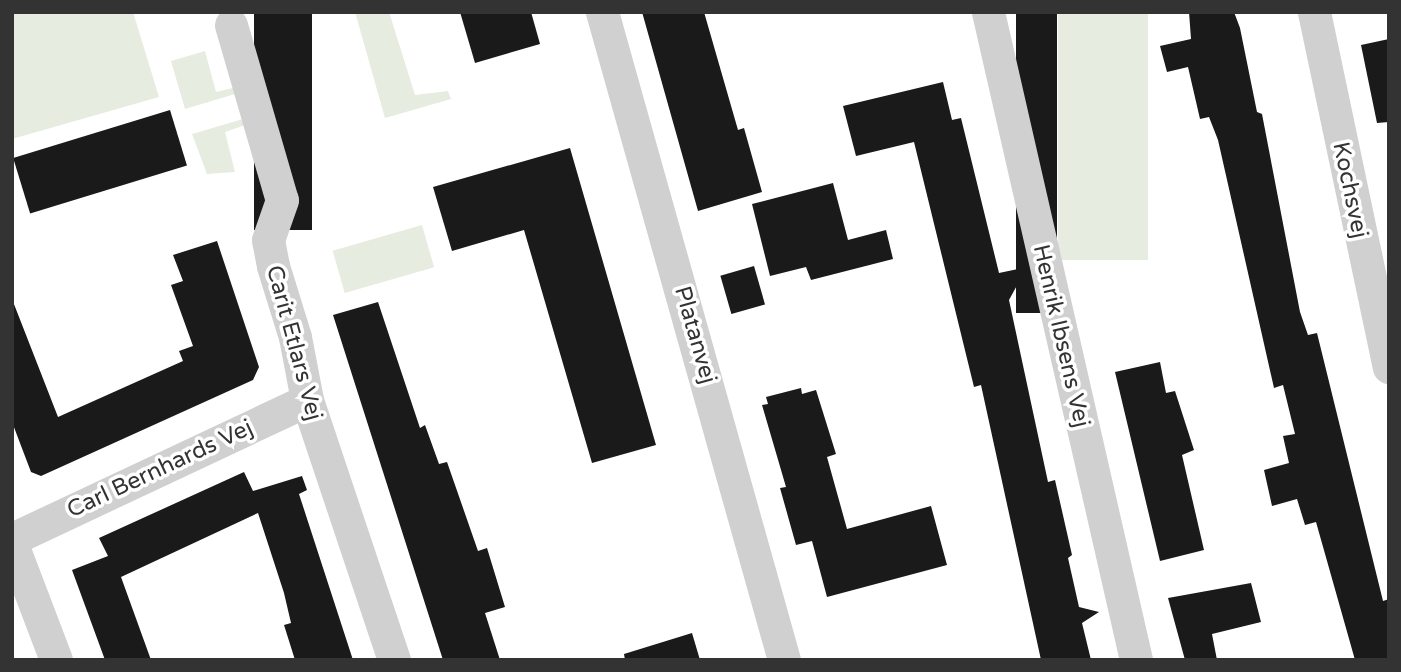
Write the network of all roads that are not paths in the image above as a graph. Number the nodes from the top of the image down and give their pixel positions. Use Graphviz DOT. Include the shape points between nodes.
graph roads {
  1 [pos="602,12"];
  2 [pos="988,12"];
  3 [pos="1314,12"];
  4 [pos="231,25"];
  5 [pos="1389,367"];
  6 [pos="307,400"];
  7 [pos="12,538"];
  8 [pos="12,544"];
  9 [pos="56,660"];
  10 [pos="394,660"];
  11 [pos="784,660"];
  12 [pos="1136,660"];
  1 -- 11 [label="street, Platanvej"];
  2 -- 12 [label="street, Henrik Ibsens Vej"];
  3 -- 5 [label="street, Kochsvej"];
  4 -- 6 [label="street, Carit Etlars Vej" via="282,200 272,225 270,253 295,337"];
  6 -- 7 [label="street, Carl Bernhards Vej"];
  6 -- 10 [label="street, Carit Etlars Vej"];
  8 -- 9 [label="street"];
}
